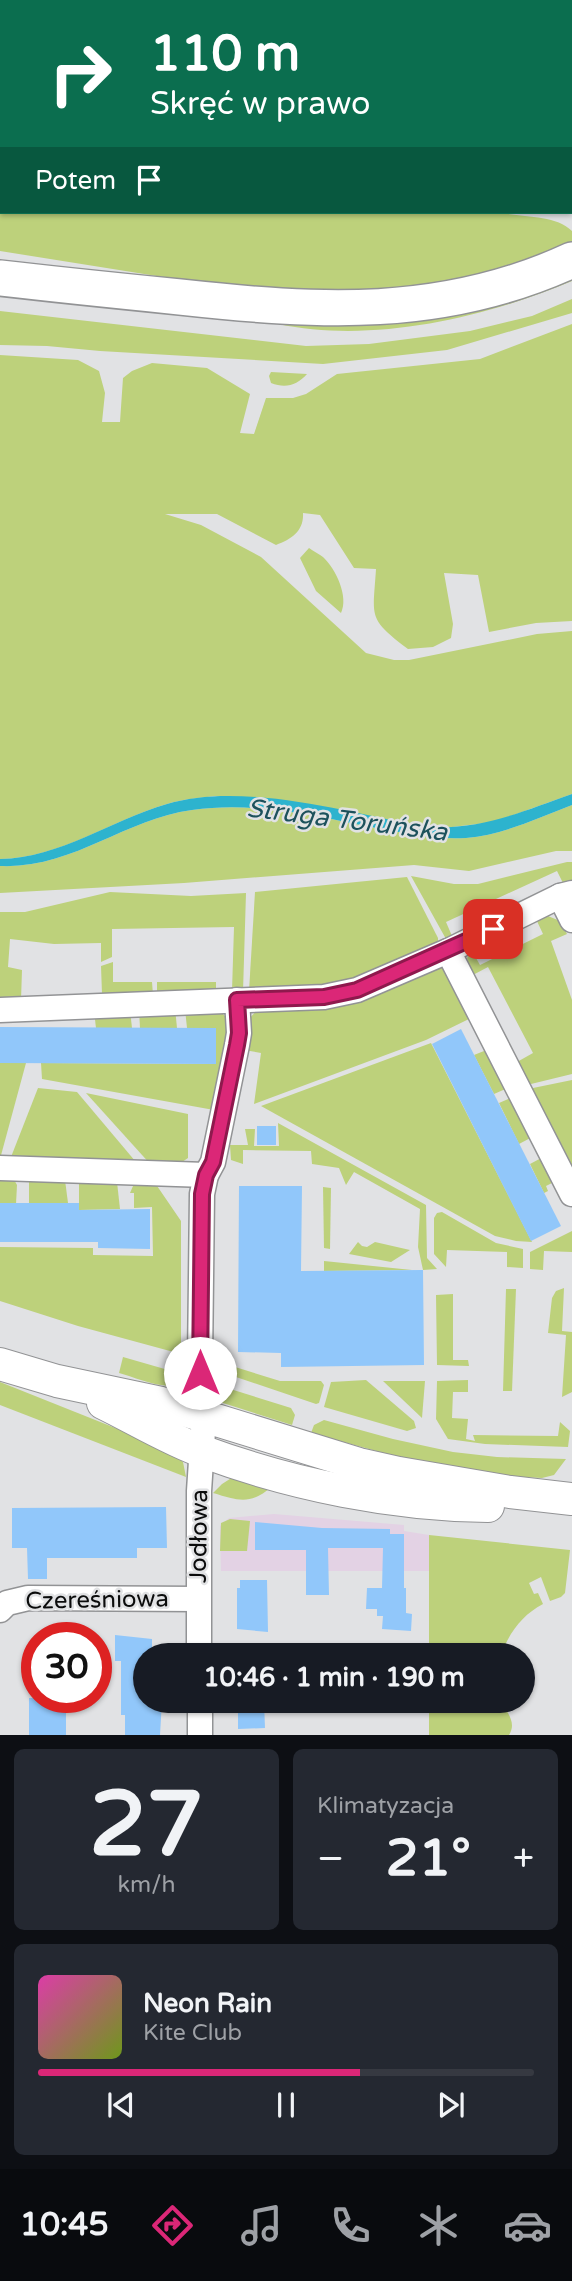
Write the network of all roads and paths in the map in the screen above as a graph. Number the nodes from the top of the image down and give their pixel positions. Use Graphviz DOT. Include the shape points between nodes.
graph roads {
  1 [pos="572,260"];
  2 [pos="0,278"];
  3 [pos="566,895"];
  4 [pos="572,920"];
  5 [pos="448,951"];
  6 [pos="237,1000"];
  7 [pos="0,1010"];
  8 [pos="0,1168"];
  9 [pos="206,1175"];
  10 [pos="572,1194"];
  11 [pos="0,1364"];
  12 [pos="57,1381"];
  13 [pos="204,1416"];
  14 [pos="203,1452"];
  15 [pos="572,1500"];
  16 [pos="198,1599"];
  17 [pos="0,1610"];
  18 [pos="199,1643"];
  19 [pos="200,1713"];
  20 [pos="200,1735"];
  1 -- 2 [label="main road" via="485,291 359,309 234,303"];
  3 -- 4 [label="street"];
  3 -- 5 [label="street"];
  5 -- 6 [label="street" via="357,990 324,997"];
  5 -- 10 [label="street"];
  6 -- 7 [label="street"];
  6 -- 9 [label="street, Jodłowa" via="237,1045 213,1162"];
  8 -- 9 [label="street"];
  9 -- 13 [label="street, Jodłowa" via="201,1236"];
  11 -- 12 [label="street"];
  12 -- 13 [label="street"];
  12 -- 14 [label="street"];
  13 -- 14 [label="street, Jodłowa"];
  13 -- 15 [label="street" via="359,1464"];
  14 -- 15 [label="street" via="288,1478 403,1500 456,1506"];
  14 -- 16 [label="street, Jodłowa"];
  16 -- 17 [label="street, Czereśniowa" via="28,1598 7,1603"];
  16 -- 18 [label="street, Jodłowa"];
  19 -- 20 [label="street"];
}
